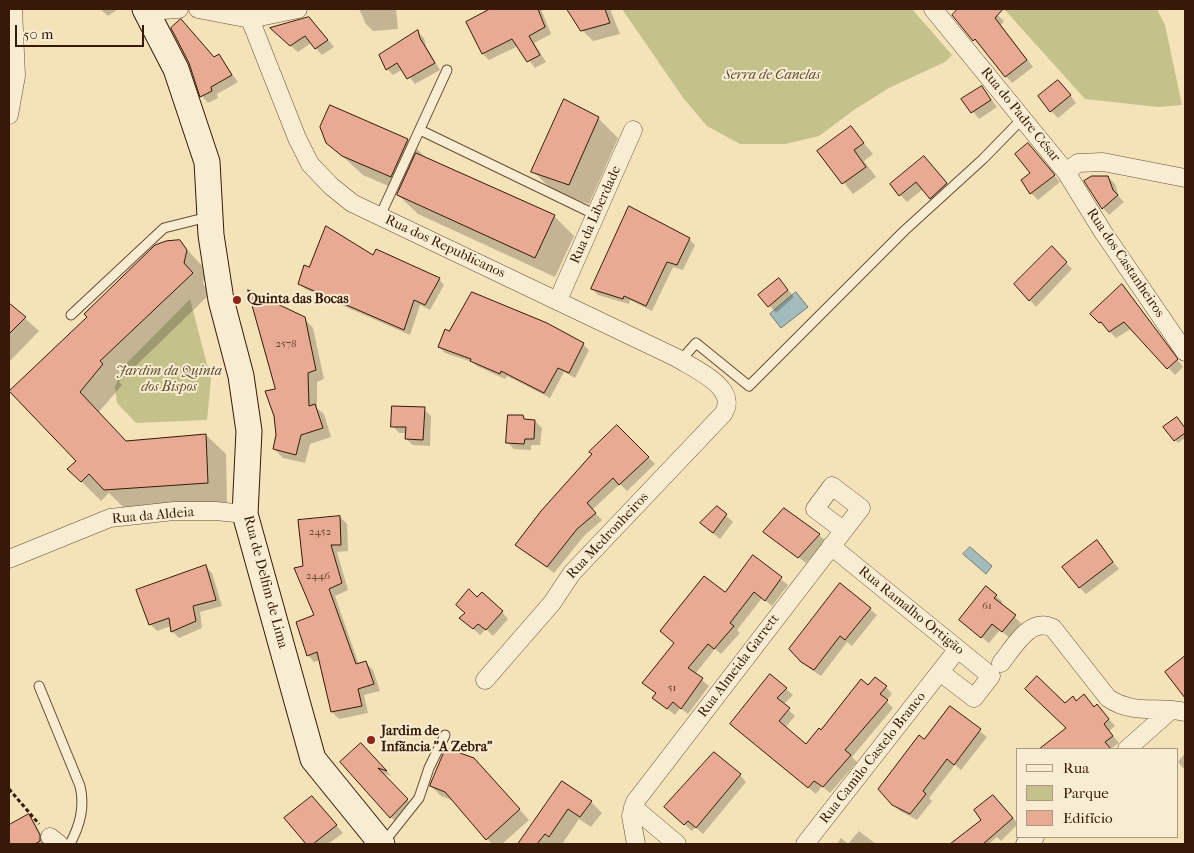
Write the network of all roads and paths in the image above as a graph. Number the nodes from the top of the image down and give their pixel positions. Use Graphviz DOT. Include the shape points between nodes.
graph roads {
  1 [pos="13,9"];
  2 [pos="179,9"];
  3 [pos="198,9"];
  4 [pos="298,9"];
  5 [pos="933,9"];
  6 [pos="146,10"];
  7 [pos="250,19"];
  8 [pos="447,70"];
  9 [pos="9,115"];
  10 [pos="1023,118"];
  11 [pos="420,130"];
  12 [pos="633,130"];
  13 [pos="1066,172"];
  14 [pos="1185,178"];
  15 [pos="596,215"];
  16 [pos="210,216"];
  17 [pos="380,216"];
  18 [pos="558,300"];
  19 [pos="71,315"];
  20 [pos="1185,352"];
  21 [pos="681,360"];
  22 [pos="724,393"];
  23 [pos="245,514"];
  24 [pos="843,530"];
  25 [pos="831,546"];
  26 [pos="9,560"];
  27 [pos="957,650"];
  28 [pos="996,670"];
  29 [pos="940,672"];
  30 [pos="485,680"];
  31 [pos="39,686"];
  32 [pos="1178,711"];
  33 [pos="445,735"];
  34 [pos="1128,748"];
  35 [pos="9,789"];
  36 [pos="634,805"];
  37 [pos="54,841"];
  38 [pos="70,844"];
  39 [pos="382,844"];
  40 [pos="636,844"];
  41 [pos="676,844"];
  42 [pos="805,844"];
  1 -- 9 [label="street" via="16,76"];
  2 -- 6 [label="street"];
  3 -- 7 [label="street"];
  4 -- 7 [label="street"];
  5 -- 10 [label="street, Rua do Padre César"];
  6 -- 16 [label="main road, Rua de Delfim de Lima" via="176,70 207,162"];
  7 -- 17 [label="street, Rua dos Republicanos" via="310,164 342,195"];
  8 -- 11 [label="lane"];
  10 -- 13 [label="street, Rua do Padre César"];
  10 -- 21 [label="lane" via="749,386 696,343"];
  11 -- 15 [label="lane"];
  11 -- 17 [label="lane"];
  12 -- 15 [label="street, Rua da Liberdade"];
  13 -- 14 [label="street, Rua do Padre César" via="1078,163 1103,162"];
  13 -- 20 [label="street, Rua dos Castanheiros"];
  15 -- 18 [label="street, Rua da Liberdade"];
  16 -- 19 [label="lane" via="164,228"];
  16 -- 23 [label="main road, Rua de Delfim de Lima" via="221,300 241,376 249,431"];
  17 -- 18 [label="street, Rua dos Republicanos"];
  18 -- 21 [label="street, Rua dos Republicanos"];
  21 -- 22 [label="street, Rua dos Republicanos" via="715,382"];
  22 -- 30 [label="street, Rua Medronheiros" via="728,404 723,414 572,573 552,603"];
  23 -- 26 [label="street, Rua da Aldeia" via="174,511 110,518"];
  23 -- 39 [label="main road, Rua de Delfim de Lima" via="313,759"];
  24 -- 25 [label="street, Rua Almeida Garrett"];
  25 -- 27 [label="street, Rua Ramalho Ortigão"];
  25 -- 36 [label="street, Rua Almeida Garrett"];
  27 -- 28 [label="street, Rua Ramalho Ortigão"];
  27 -- 29 [label="street, Rua Camilo Castelo Branco"];
  28 -- 29 [label="street" via="974,698"];
  28 -- 32 [label="street" via="1032,627 1046,624 1053,628 1108,698 1120,706"];
  29 -- 42 [label="street, Rua Camilo Castelo Branco"];
  31 -- 38 [label="lane" via="83,798 80,821"];
  32 -- 34 [label="street"];
  33 -- 39 [label="lane" via="419,798"];
  35 -- 37 [label="path"];
  36 -- 40 [label="street" via="632,826"];
  36 -- 41 [label="street"];
}
